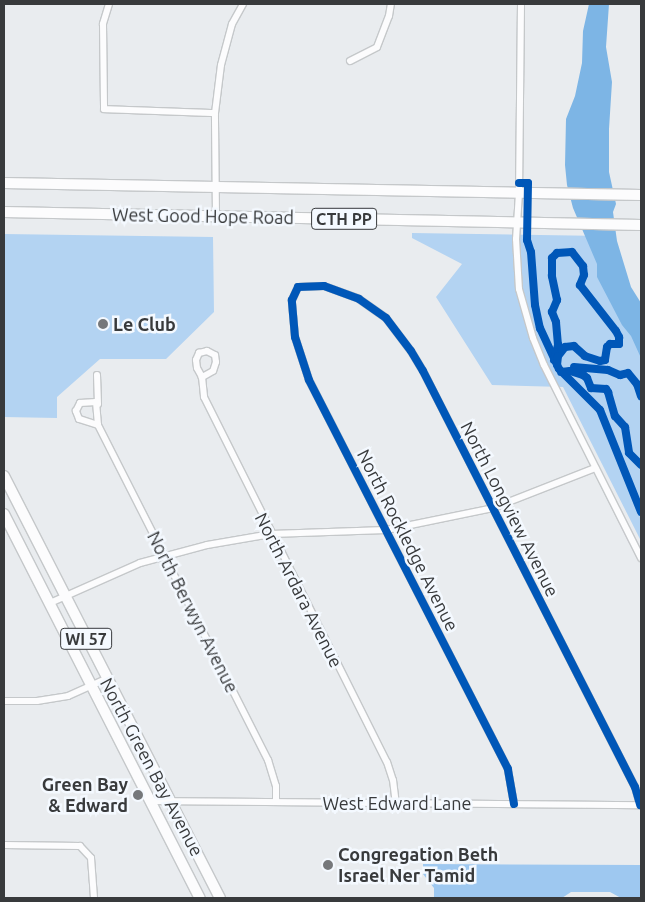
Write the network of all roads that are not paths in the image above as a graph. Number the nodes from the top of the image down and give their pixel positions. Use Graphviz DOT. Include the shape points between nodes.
graph roads {
  1 [pos="109,4"];
  2 [pos="243,4"];
  3 [pos="391,4"];
  4 [pos="521,4"];
  5 [pos="350,61"];
  6 [pos="215,112"];
  7 [pos="4,183"];
  8 [pos="216,188"];
  9 [pos="519,193"];
  10 [pos="641,195"];
  11 [pos="4,212"];
  12 [pos="216,216"];
  13 [pos="516,222"];
  14 [pos="641,225"];
  15 [pos="298,287"];
  16 [pos="98,375"];
  17 [pos="202,377"];
  18 [pos="98,406"];
  19 [pos="98,425"];
  20 [pos="595,468"];
  21 [pos="4,476"];
  22 [pos="493,508"];
  23 [pos="4,514"];
  24 [pos="386,530"];
  25 [pos="272,534"];
  26 [pos="164,556"];
  27 [pos="641,558"];
  28 [pos="65,595"];
  29 [pos="50,603"];
  30 [pos="106,679"];
  31 [pos="92,686"];
  32 [pos="4,701"];
  33 [pos="152,801"];
  34 [pos="170,801"];
  35 [pos="276,802"];
  36 [pos="396,803"];
  37 [pos="514,804"];
  38 [pos="641,805"];
  39 [pos="4,845"];
  40 [pos="94,898"];
  41 [pos="200,898"];
  42 [pos="220,898"];
  1 -- 6 [label="street" via="103,24 104,109"];
  2 -- 6 [label="street" via="232,24 221,65"];
  3 -- 5 [label="street" via="378,47"];
  4 -- 9 [label="street"];
  6 -- 8 [label="street"];
  7 -- 8 [label="main road, West Good Hope Road / CTH PP"];
  8 -- 9 [label="main road, West Good Hope Road / CTH PP"];
  8 -- 12 [label="street"];
  9 -- 10 [label="main road, West Good Hope Road"];
  9 -- 13 [label="street"];
  11 -- 12 [label="main road, West Good Hope Road / CTH PP"];
  12 -- 13 [label="main road, West Good Hope Road / CTH PP"];
  13 -- 14 [label="main road, West Good Hope Road"];
  13 -- 20 [label="street" via="516,266 526,316 544,365"];
  15 -- 22 [label="street, North Longview Avenue" via="324,286 375,308 386,318 423,371"];
  15 -- 24 [label="street, North Rockledge Avenue" via="292,300 293,322 303,366"];
  16 -- 18 [label="street, North Berwyn Avenue"];
  17 -- 25 [label="street, North Ardara Avenue" via="201,388 210,413"];
  18 -- 19 [label="street, North Berwyn Avenue"];
  18 -- 19 [label="street" via="92,400 84,401 76,411 79,419"];
  19 -- 26 [label="street, North Berwyn Avenue"];
  20 -- 22 [label="street"];
  20 -- 27 [label="street"];
  21 -- 28 [label="main road, North Green Bay Avenue / WI 57"];
  22 -- 24 [label="street"];
  22 -- 38 [label="street, North Longview Avenue" via="635,786"];
  23 -- 29 [label="main road, North Green Bay Avenue / WI 57"];
  24 -- 25 [label="street"];
  24 -- 37 [label="street, North Rockledge Avenue" via="508,769"];
  25 -- 26 [label="street"];
  25 -- 36 [label="street, North Ardara Avenue" via="387,762"];
  26 -- 28 [label="street" via="103,577"];
  26 -- 35 [label="street, North Berwyn Avenue" via="268,760 276,786"];
  28 -- 29 [label="street"];
  28 -- 30 [label="main road, North Green Bay Avenue / WI 57"];
  29 -- 31 [label="main road, North Green Bay Avenue / WI 57"];
  30 -- 31 [label="street"];
  30 -- 34 [label="main road, North Green Bay Avenue / WI 57"];
  31 -- 32 [label="street" via="51,700"];
  31 -- 33 [label="main road, North Green Bay Avenue / WI 57"];
  33 -- 34 [label="street, West Edward Lane"];
  33 -- 41 [label="main road, North Green Bay Avenue / WI 57"];
  34 -- 35 [label="street, West Edward Lane"];
  34 -- 42 [label="main road, North Green Bay Avenue / WI 57"];
  35 -- 36 [label="street, West Edward Lane"];
  36 -- 37 [label="street, West Edward Lane"];
  37 -- 38 [label="street, West Edward Lane"];
  39 -- 40 [label="street" via="80,846 91,858"];
}
